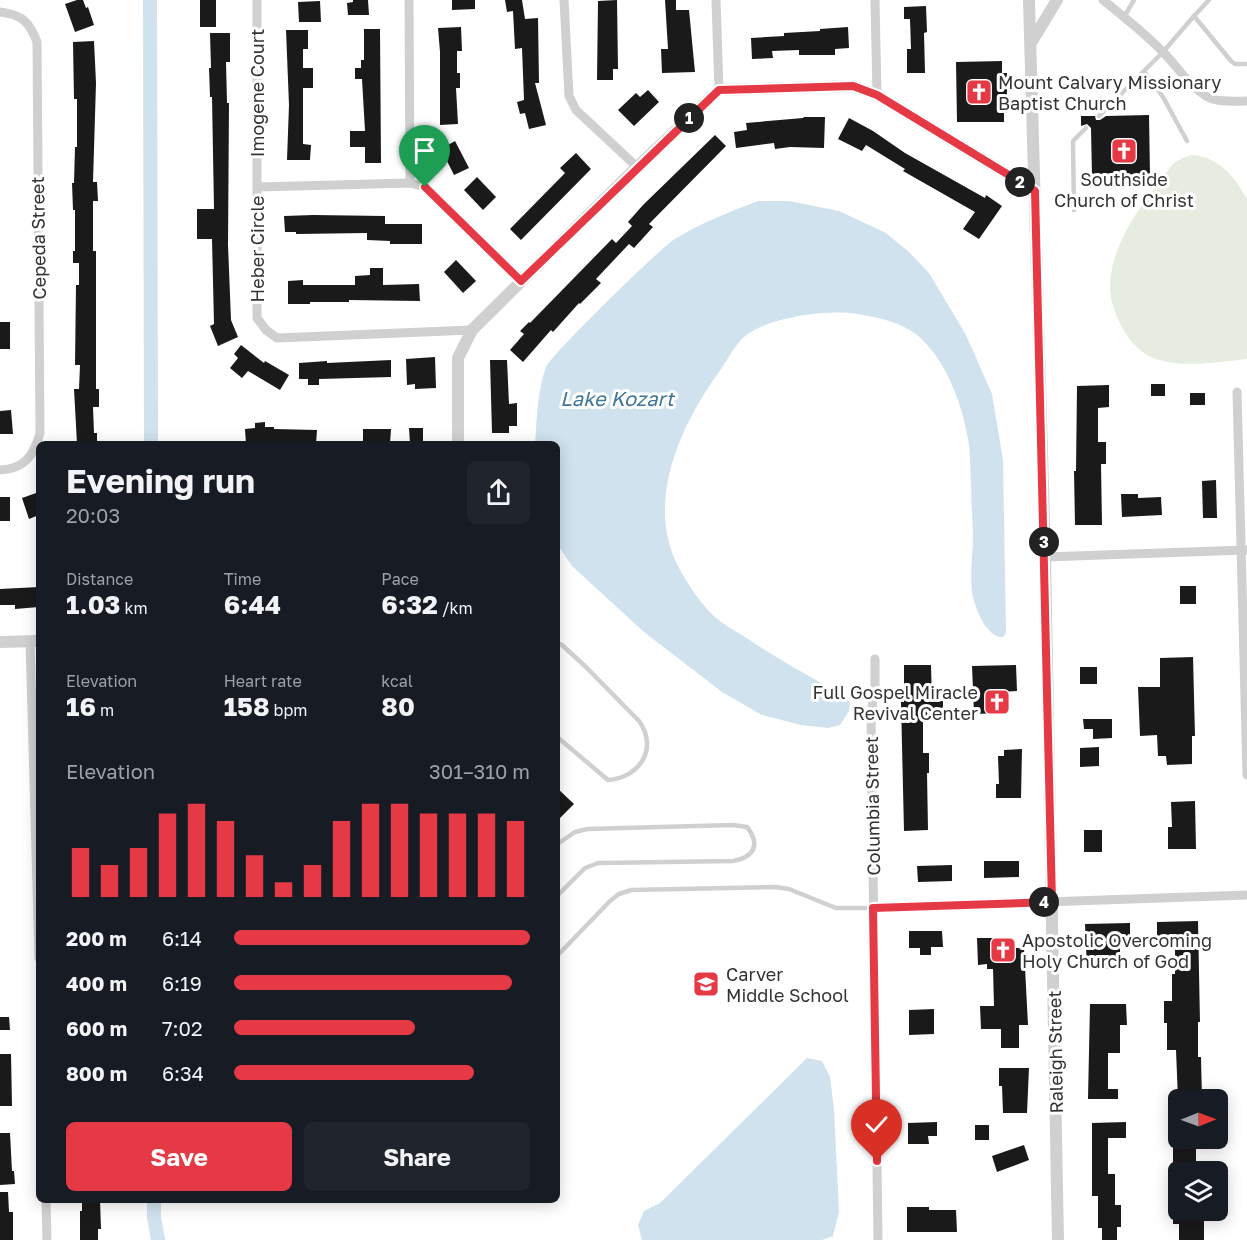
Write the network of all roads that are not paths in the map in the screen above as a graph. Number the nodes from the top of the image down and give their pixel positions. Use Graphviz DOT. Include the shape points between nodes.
graph roads {
  1 [pos="257,0"];
  2 [pos="409,0"];
  3 [pos="564,0"];
  4 [pos="716,0"];
  5 [pos="875,0"];
  6 [pos="1029,0"];
  7 [pos="1057,0"];
  8 [pos="1103,0"];
  9 [pos="1134,0"];
  10 [pos="1209,0"];
  11 [pos="0,12"];
  12 [pos="1194,16"];
  13 [pos="1124,17"];
  14 [pos="1030,44"];
  15 [pos="1163,52"];
  16 [pos="1247,64"];
  17 [pos="1144,71"];
  18 [pos="719,90"];
  19 [pos="877,95"];
  20 [pos="1247,101"];
  21 [pos="1099,116"];
  22 [pos="1086,128"];
  23 [pos="1187,141"];
  24 [pos="637,167"];
  25 [pos="410,183"];
  26 [pos="258,187"];
  27 [pos="1035,191"];
  28 [pos="1074,210"];
  29 [pos="521,281"];
  30 [pos="472,330"];
  31 [pos="1237,392"];
  32 [pos="37,441"];
  33 [pos="458,441"];
  34 [pos="36,446"];
  35 [pos="4,470"];
  36 [pos="1244,550"];
  37 [pos="1045,557"];
  38 [pos="34,641"];
  39 [pos="0,642"];
  40 [pos="560,644"];
  41 [pos="875,659"];
  42 [pos="560,739"];
  43 [pos="36,768"];
  44 [pos="1247,775"];
  45 [pos="560,842"];
  46 [pos="560,893"];
  47 [pos="1247,895"];
  48 [pos="1052,902"];
  49 [pos="873,908"];
  50 [pos="560,953"];
  51 [pos="46,1203"];
  52 [pos="47,1240"];
  53 [pos="878,1240"];
  54 [pos="1058,1240"];
  1 -- 26 [label="street, Imogene Court"];
  2 -- 25 [label="street"];
  3 -- 24 [label="street" via="569,96 576,110"];
  4 -- 18 [label="street"];
  5 -- 19 [label="street"];
  6 -- 14 [label="street, Raleigh Street"];
  7 -- 14 [label="street"];
  8 -- 13 [label="street"];
  9 -- 13 [label="lane"];
  10 -- 12 [label="lane"];
  11 -- 32 [label="street, Cepeda Street" via="18,14 32,28 37,42"];
  12 -- 15 [label="lane"];
  12 -- 16 [label="lane" via="1231,61"];
  13 -- 15 [label="street"];
  14 -- 27 [label="street, Raleigh Street"];
  15 -- 17 [label="lane"];
  15 -- 20 [label="street" via="1189,83 1208,97 1227,102"];
  17 -- 21 [label="lane"];
  17 -- 23 [label="lane"];
  18 -- 19 [label="street" via="853,86"];
  18 -- 24 [label="street"];
  19 -- 27 [label="street"];
  22 -- 28 [label="lane" via="1073,141"];
  24 -- 29 [label="street"];
  25 -- 26 [label="street, Heber Circle"];
  25 -- 29 [label="street" via="425,187"];
  26 -- 30 [label="street, Heber Circle" via="257,318 277,338"];
  27 -- 37 [label="street, Raleigh Street"];
  29 -- 30 [label="street"];
  30 -- 33 [label="street" via="458,358"];
  31 -- 36 [label="street"];
  34 -- 35 [label="street, Cepeda Street" via="21,465"];
  36 -- 37 [label="street"];
  36 -- 44 [label="street"];
  37 -- 48 [label="street, Raleigh Street"];
  38 -- 39 [label="street"];
  38 -- 43 [label="street"];
  40 -- 42 [label="lane" via="639,721 645,729 646,752 633,772 608,780"];
  41 -- 49 [label="street, Columbia Street" via="871,714"];
  45 -- 46 [label="lane" via="587,829 733,825 747,827 754,845 746,858 733,861 597,863 585,868"];
  47 -- 48 [label="street"];
  48 -- 49 [label="street"];
  48 -- 54 [label="street, Raleigh Street"];
  49 -- 50 [label="lane" via="836,908 796,891 775,887 631,890 610,901"];
  49 -- 53 [label="street, Columbia Street"];
  51 -- 52 [label="street"];
}
